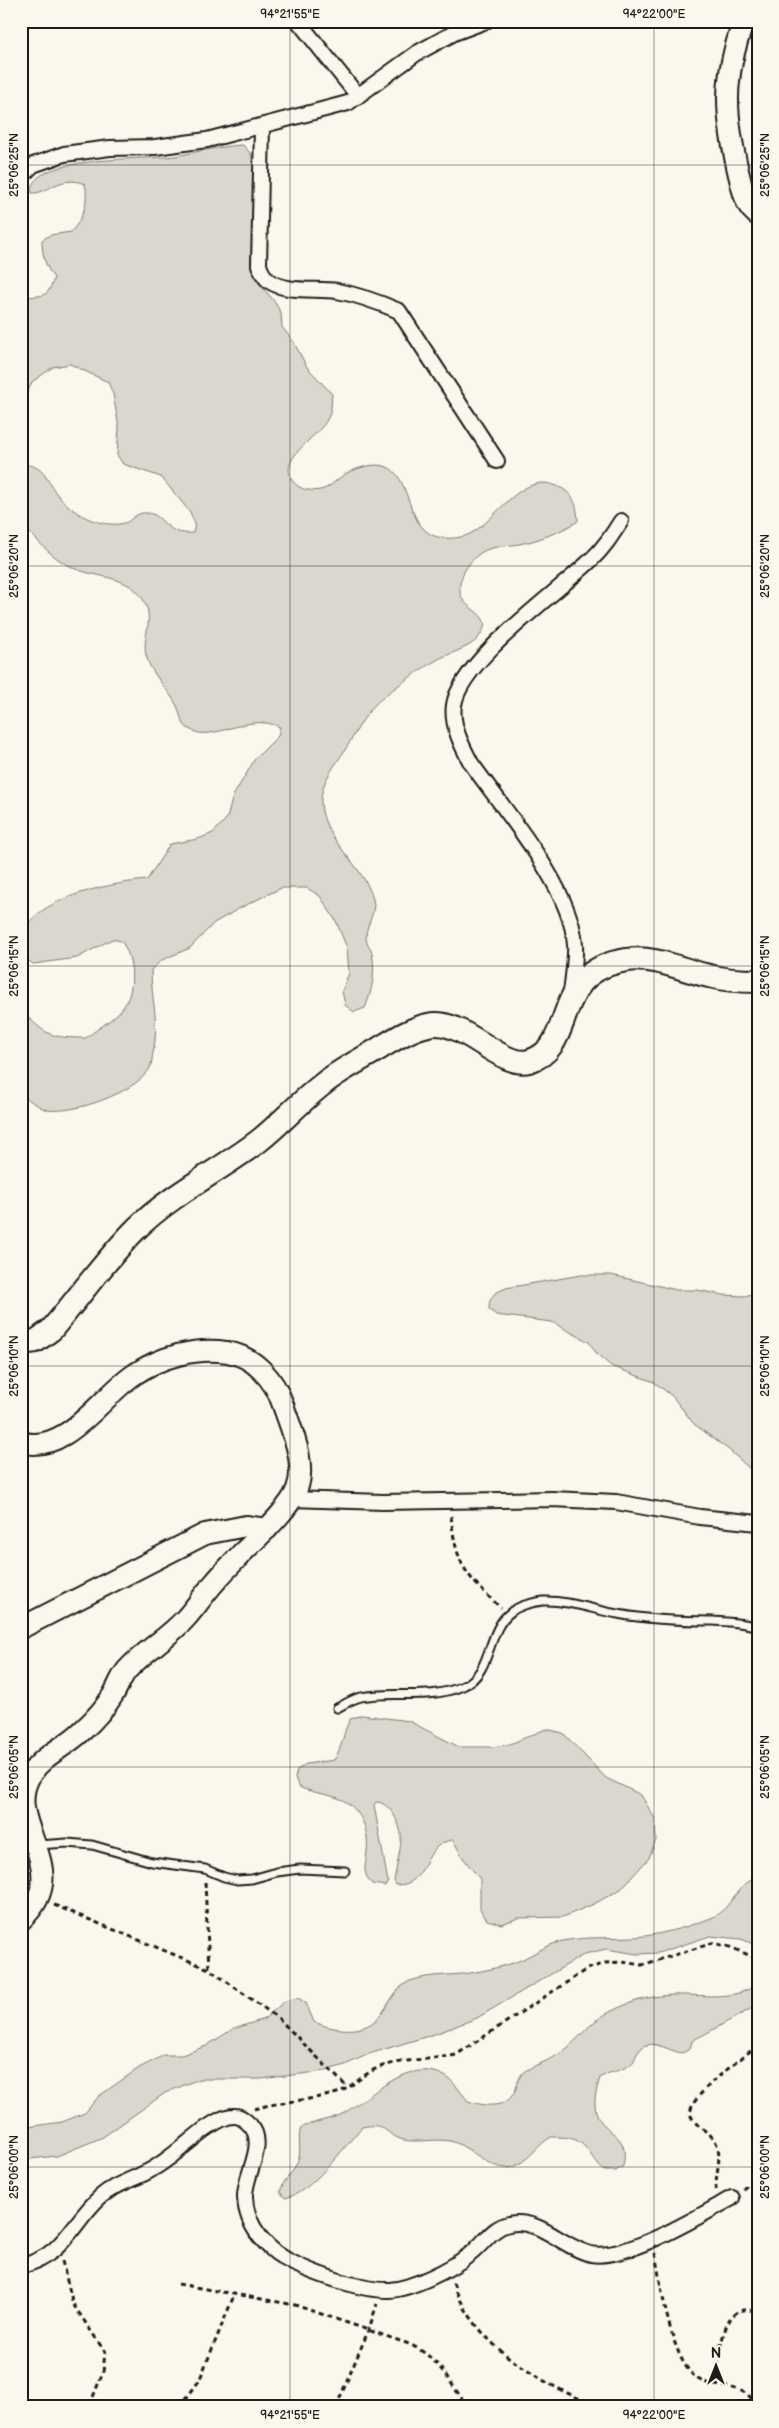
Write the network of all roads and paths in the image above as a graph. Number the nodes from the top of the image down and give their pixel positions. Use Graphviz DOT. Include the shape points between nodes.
graph roads {
  1 [pos="298,21"];
  2 [pos="486,21"];
  3 [pos="744,21"];
  4 [pos="358,96"];
  5 [pos="262,127"];
  6 [pos="21,177"];
  7 [pos="758,216"];
  8 [pos="497,460"];
  9 [pos="621,521"];
  10 [pos="758,981"];
  11 [pos="571,996"];
  12 [pos="21,1343"];
  13 [pos="21,1442"];
  14 [pos="291,1499"];
  15 [pos="450,1500"];
  16 [pos="758,1523"];
  17 [pos="267,1529"];
  18 [pos="508,1615"];
  19 [pos="758,1627"];
  20 [pos="21,1628"];
  21 [pos="337,1708"];
  22 [pos="35,1846"];
  23 [pos="205,1869"];
  24 [pos="345,1870"];
  25 [pos="40,1898"];
  26 [pos="21,1920"];
  27 [pos="758,1959"];
  28 [pos="209,1969"];
  29 [pos="758,2045"];
  30 [pos="347,2087"];
  31 [pos="234,2116"];
  32 [pos="758,2176"];
  33 [pos="732,2198"];
  34 [pos="719,2206"];
  35 [pos="652,2240"];
  36 [pos="59,2246"];
  37 [pos="21,2266"];
  38 [pos="448,2268"];
  39 [pos="178,2284"];
  40 [pos="235,2293"];
  41 [pos="377,2303"];
  42 [pos="758,2312"];
  43 [pos="369,2329"];
  44 [pos="716,2384"];
  45 [pos="589,2403"];
  46 [pos="88,2407"];
  47 [pos="180,2407"];
  48 [pos="336,2407"];
  49 [pos="468,2407"];
  50 [pos="756,2407"];
  1 -- 4 [label="street"];
  2 -- 4 [label="street" via="454,33 417,53"];
  3 -- 7 [label="main road" via="732,52 728,121 742,188 750,210"];
  4 -- 5 [label="street" via="348,103"];
  5 -- 6 [label="street" via="181,144 64,154 32,165"];
  5 -- 8 [label="street" via="259,264 262,274 269,281 283,286 374,299 399,311"];
  9 -- 11 [label="street" via="592,560 483,656 459,687 454,706 455,725 471,763 549,874 569,914 575,945"];
  10 -- 11 [label="main road" via="728,980 658,962 628,959 603,965 586,976"];
  11 -- 12 [label="main road" via="553,1045 541,1058 523,1063 502,1056 454,1028 430,1024 406,1033 325,1082 261,1139 138,1227 51,1330 36,1341"];
  13 -- 14 [label="main road" via="47,1443 66,1434 114,1390 161,1360 194,1352 228,1352 251,1362 267,1375 280,1396 300,1463 298,1488"];
  14 -- 15 [label="street"];
  14 -- 17 [label="main road"];
  15 -- 16 [label="street" via="616,1502 700,1518"];
  15 -- 18 [label="path" via="461,1566"];
  17 -- 20 [label="main road" via="246,1526 206,1534"];
  17 -- 22 [label="main road" via="215,1581 184,1620 126,1670 112,1697 80,1734 42,1760 30,1775 23,1794 23,1807"];
  18 -- 19 [label="lane" via="527,1604 543,1601 620,1615 735,1622"];
  18 -- 21 [label="lane" via="495,1634 484,1665 472,1682 437,1693 362,1697"];
  22 -- 23 [label="lane" via="92,1845 152,1862"];
  22 -- 25 [label="main road" via="42,1867"];
  23 -- 24 [label="lane" via="237,1880 300,1869"];
  23 -- 28 [label="path"];
  25 -- 26 [label="main road"];
  25 -- 28 [label="path"];
  27 -- 30 [label="path" via="730,1947 713,1944 642,1965 605,1963 587,1969 456,2055 380,2067"];
  28 -- 30 [label="path" via="278,2018"];
  29 -- 34 [label="path" via="694,2100 690,2109 691,2116 716,2142"];
  30 -- 31 [label="path" via="338,2092 278,2102"];
  31 -- 36 [label="street" via="206,2128 176,2154 148,2172 112,2188 88,2210"];
  31 -- 38 [label="street" via="245,2120 254,2129 257,2140 246,2179 248,2214 267,2246 281,2258 378,2290 403,2288"];
  32 -- 33 [label="path"];
  33 -- 34 [label="street"];
  34 -- 35 [label="street"];
  35 -- 38 [label="street" via="623,2250 593,2254 526,2223 510,2223 498,2227 474,2252"];
  35 -- 44 [label="path" via="678,2351 694,2377"];
  36 -- 37 [label="street" via="48,2256"];
  36 -- 46 [label="path" via="73,2304 105,2352 103,2372"];
  38 -- 45 [label="path" via="458,2296 472,2320 495,2346 548,2385"];
  39 -- 40 [label="path"];
  40 -- 43 [label="path" via="295,2305"];
  40 -- 47 [label="path" via="199,2381"];
  41 -- 43 [label="path"];
  42 -- 44 [label="path" via="750,2309 740,2311 730,2319 721,2339"];
  43 -- 48 [label="path"];
  43 -- 49 [label="path" via="424,2350 450,2379"];
  44 -- 50 [label="path" via="738,2390 754,2401"];
}
